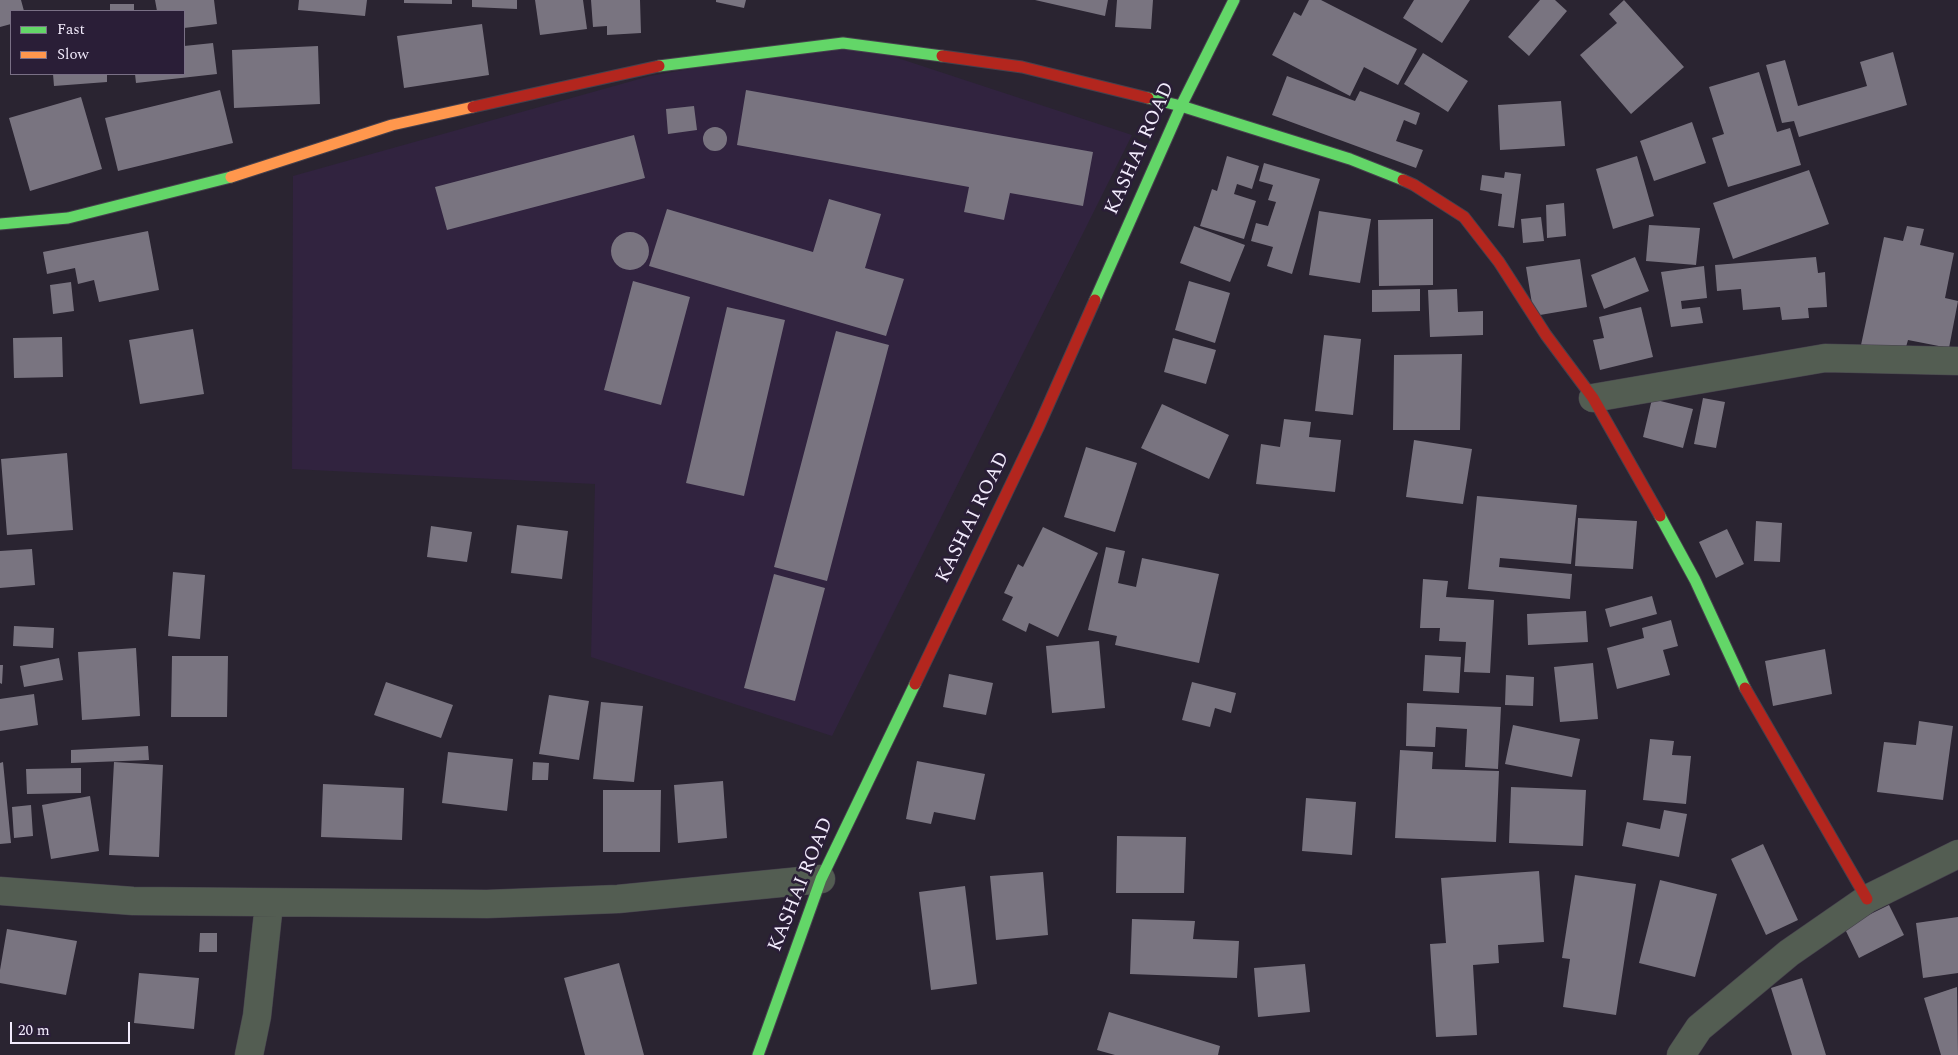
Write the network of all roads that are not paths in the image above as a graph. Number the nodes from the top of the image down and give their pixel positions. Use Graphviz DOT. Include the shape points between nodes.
graph roads {
  1 [pos="1234,0"];
  2 [pos="1180,106"];
  3 [pos="0,224"];
  4 [pos="1958,361"];
  5 [pos="1592,398"];
  6 [pos="1958,854"];
  7 [pos="821,879"];
  8 [pos="0,891"];
  9 [pos="1867,899"];
  10 [pos="268,904"];
  11 [pos="249,1055"];
  12 [pos="758,1055"];
  13 [pos="1681,1055"];
  1 -- 2 [label="street, KASHAI ROAD"];
  2 -- 3 [label="street" via="1022,67 843,43 676,62 392,125 221,180 77,215"];
  2 -- 5 [label="street" via="1350,159 1414,185 1464,217 1499,262"];
  2 -- 7 [label="street, KASHAI ROAD" via="1038,428"];
  4 -- 5 [label="street" via="1825,358"];
  5 -- 9 [label="street" via="1695,580 1748,694"];
  6 -- 9 [label="street"];
  7 -- 10 [label="street" via="618,899 487,904"];
  7 -- 12 [label="street, KASHAI ROAD"];
  8 -- 10 [label="street" via="133,901"];
  9 -- 13 [label="street" via="1789,953 1699,1028"];
  10 -- 11 [label="street" via="257,1016"];
}
